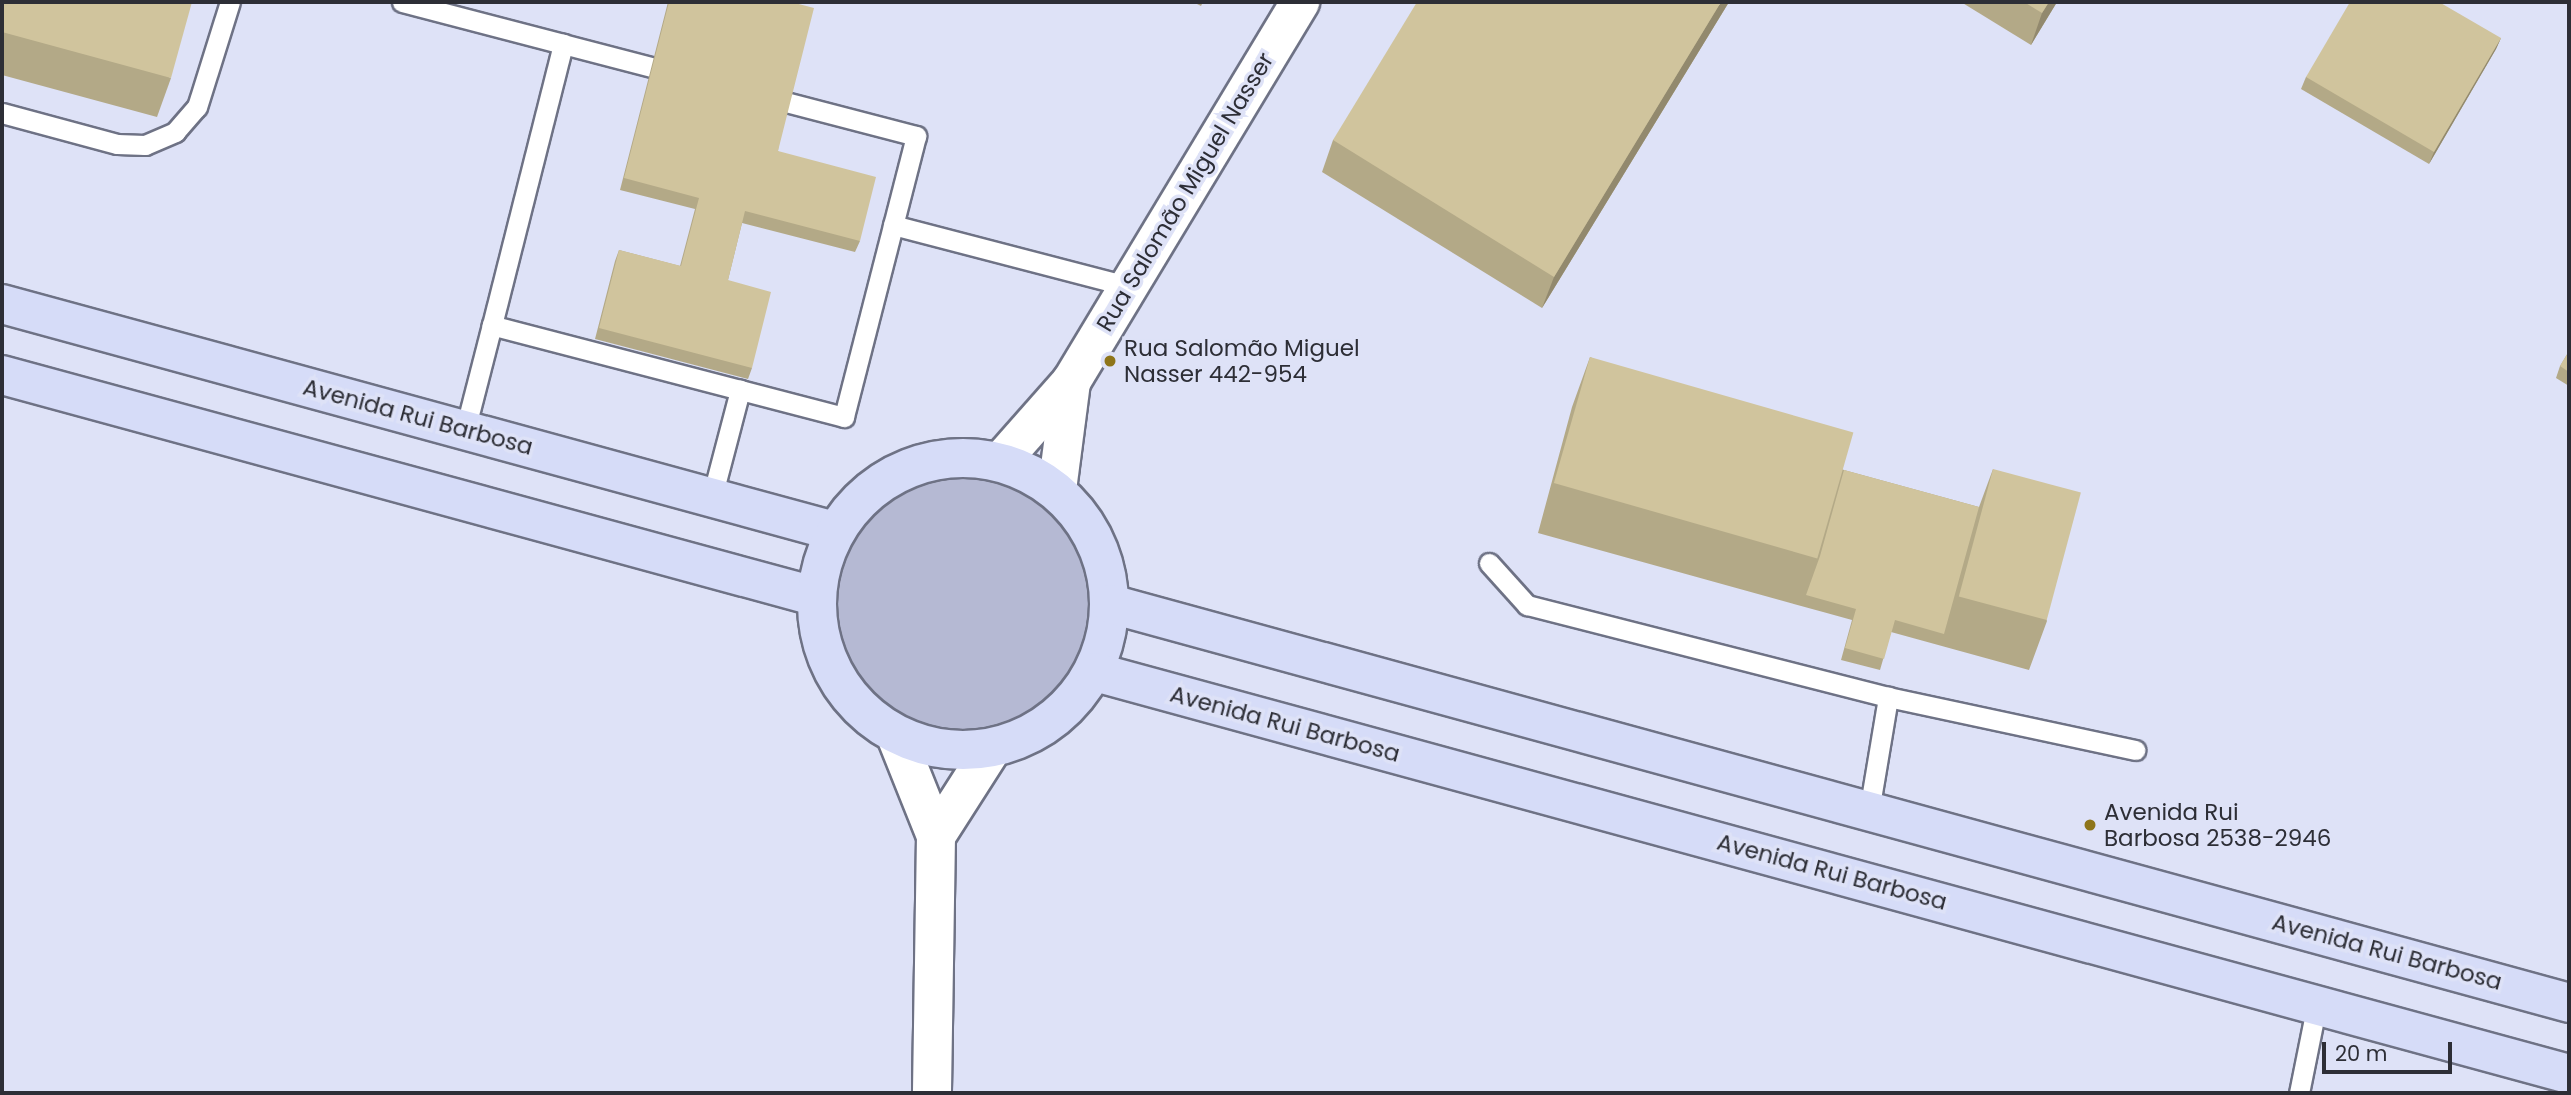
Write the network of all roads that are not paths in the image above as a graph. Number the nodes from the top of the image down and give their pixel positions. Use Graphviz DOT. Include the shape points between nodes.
graph roads {
  1 [pos="230,2"];
  2 [pos="402,2"];
  3 [pos="1300,2"];
  4 [pos="563,44"];
  5 [pos="2,113"];
  6 [pos="893,225"];
  7 [pos="1128,286"];
  8 [pos="2,304"];
  9 [pos="492,325"];
  10 [pos="2,375"];
  11 [pos="1070,382"];
  12 [pos="740,390"];
  13 [pos="465,430"];
  14 [pos="1001,461"];
  15 [pos="1057,490"];
  16 [pos="712,497"];
  17 [pos="834,531"];
  18 [pos="1489,563"];
  19 [pos="814,596"];
  20 [pos="1111,604"];
  21 [pos="1095,672"];
  22 [pos="1888,697"];
  23 [pos="896,736"];
  24 [pos="991,750"];
  25 [pos="2135,750"];
  26 [pos="1869,811"];
  27 [pos="936,836"];
  28 [pos="2569,1003"];
  29 [pos="2317,1004"];
  30 [pos="2569,1074"];
  31 [pos="932,1093"];
  32 [pos="2299,1093"];
  1 -- 5 [label="lane" via="197,107 175,132 145,145 117,144"];
  2 -- 4 [label="lane"];
  3 -- 7 [label="street, Rua Salomão Miguel Nasser"];
  4 -- 6 [label="lane" via="916,136"];
  4 -- 9 [label="lane"];
  6 -- 7 [label="lane"];
  6 -- 12 [label="lane" via="844,417"];
  7 -- 11 [label="street, Rua Salomão Miguel Nasser"];
  8 -- 13 [label="main road, Avenida Rui Barbosa"];
  9 -- 12 [label="lane"];
  9 -- 13 [label="lane"];
  10 -- 19 [label="main road"];
  11 -- 14 [label="street, Rua Salomão Miguel Nasser"];
  11 -- 15 [label="street, Rua Salomão Miguel Nasser"];
  12 -- 16 [label="lane"];
  13 -- 16 [label="main road, Avenida Rui Barbosa"];
  14 -- 15 [label="main road"];
  14 -- 17 [label="main road" via="936,458 900,473 877,483"];
  15 -- 20 [label="main road" via="1097,541"];
  16 -- 17 [label="main road, Avenida Rui Barbosa"];
  17 -- 19 [label="main road"];
  18 -- 22 [label="lane" via="1527,606"];
  19 -- 23 [label="main road" via="823,652 851,701"];
  20 -- 21 [label="main road"];
  20 -- 26 [label="main road, Avenida Rui Barbosa"];
  21 -- 24 [label="main road" via="1052,723"];
  21 -- 29 [label="main road, Avenida Rui Barbosa"];
  22 -- 25 [label="lane"];
  22 -- 26 [label="lane"];
  23 -- 24 [label="main road" via="942,752"];
  23 -- 27 [label="street"];
  24 -- 27 [label="street"];
  26 -- 28 [label="main road, Avenida Rui Barbosa"];
  27 -- 31 [label="street"];
  29 -- 30 [label="main road, Avenida Rui Barbosa"];
  29 -- 32 [label="lane"];
}
